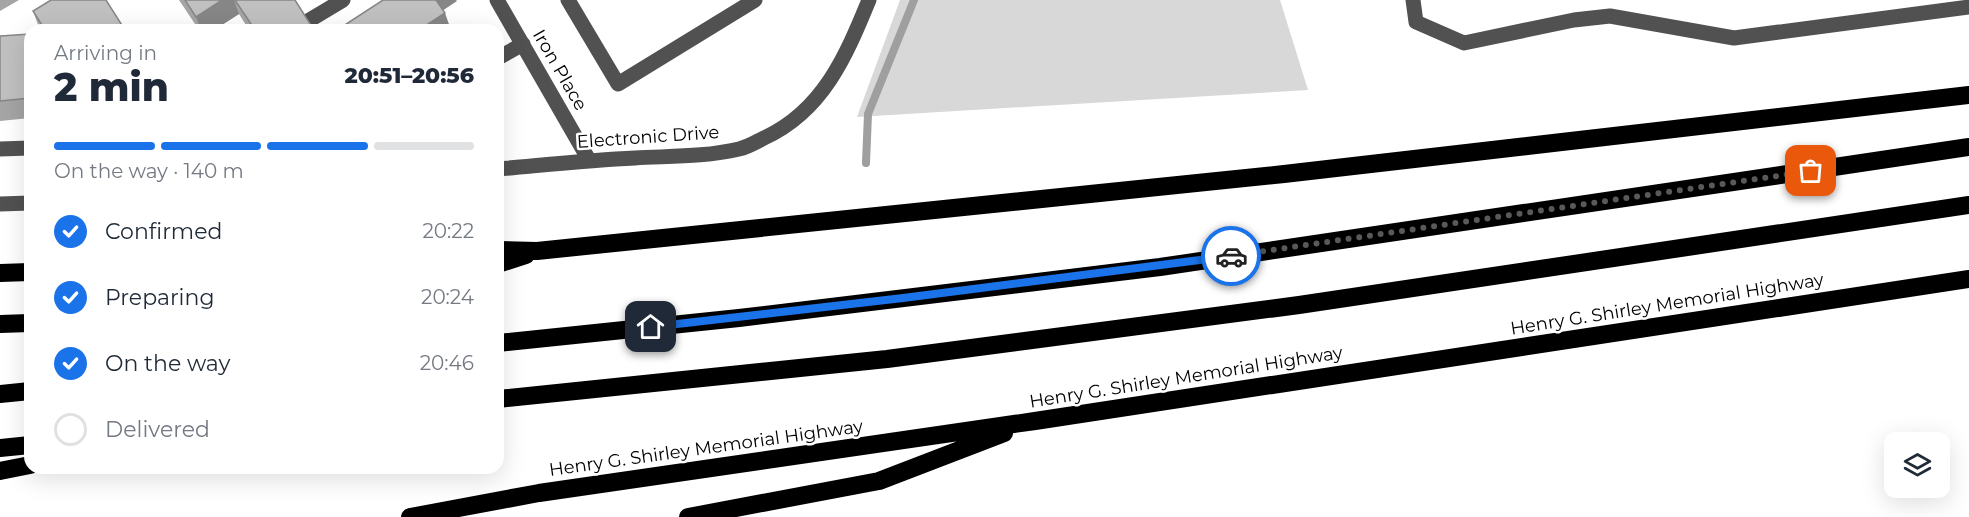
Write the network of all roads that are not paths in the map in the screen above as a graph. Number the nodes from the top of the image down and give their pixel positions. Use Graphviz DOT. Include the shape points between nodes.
graph roads {
  1 [pos="343,0"];
  2 [pos="497,0"];
  3 [pos="568,0"];
  4 [pos="755,0"];
  5 [pos="869,0"];
  6 [pos="1413,0"];
  7 [pos="1969,7"];
  8 [pos="308,21"];
  9 [pos="523,44"];
  10 [pos="504,55"];
  11 [pos="1969,95"];
  12 [pos="1969,147"];
  13 [pos="24,148"];
  14 [pos="0,150"];
  15 [pos="589,160"];
  16 [pos="504,168"];
  17 [pos="24,203"];
  18 [pos="0,204"];
  19 [pos="1969,205"];
  20 [pos="504,250"];
  21 [pos="537,251"];
  22 [pos="504,262"];
  23 [pos="24,272"];
  24 [pos="0,273"];
  25 [pos="1969,279"];
  26 [pos="24,322"];
  27 [pos="0,324"];
  28 [pos="504,342"];
  29 [pos="24,392"];
  30 [pos="0,394"];
  31 [pos="504,398"];
  32 [pos="1035,421"];
  33 [pos="24,446"];
  34 [pos="0,448"];
  35 [pos="24,466"];
  36 [pos="0,471"];
  37 [pos="410,517"];
  38 [pos="688,517"];
  1 -- 8 [label="street"];
  2 -- 9 [label="street, Iron Place"];
  3 -- 4 [label="street" via="618,84"];
  5 -- 15 [label="street, Electronic Drive" via="850,48 830,82 801,115 779,131 742,148 710,154"];
  6 -- 7 [label="street" via="1416,21 1464,43 1610,16 1734,38"];
  9 -- 10 [label="street"];
  9 -- 15 [label="street, Iron Place"];
  11 -- 21 [label="highway" via="1284,174"];
  12 -- 28 [label="highway" via="1160,267"];
  13 -- 14 [label="street"];
  15 -- 16 [label="street, Electronic Drive"];
  17 -- 18 [label="street"];
  19 -- 31 [label="highway" via="1299,306 887,359"];
  20 -- 21 [label="highway"];
  21 -- 22 [label="highway"];
  23 -- 24 [label="highway"];
  25 -- 32 [label="highway, Henry G. Shirley Memorial Highway"];
  26 -- 27 [label="highway"];
  29 -- 30 [label="highway"];
  32 -- 37 [label="highway, Henry G. Shirley Memorial Highway" via="539,493"];
  32 -- 38 [label="highway" via="879,481"];
  33 -- 34 [label="highway"];
  35 -- 36 [label="highway"];
}
